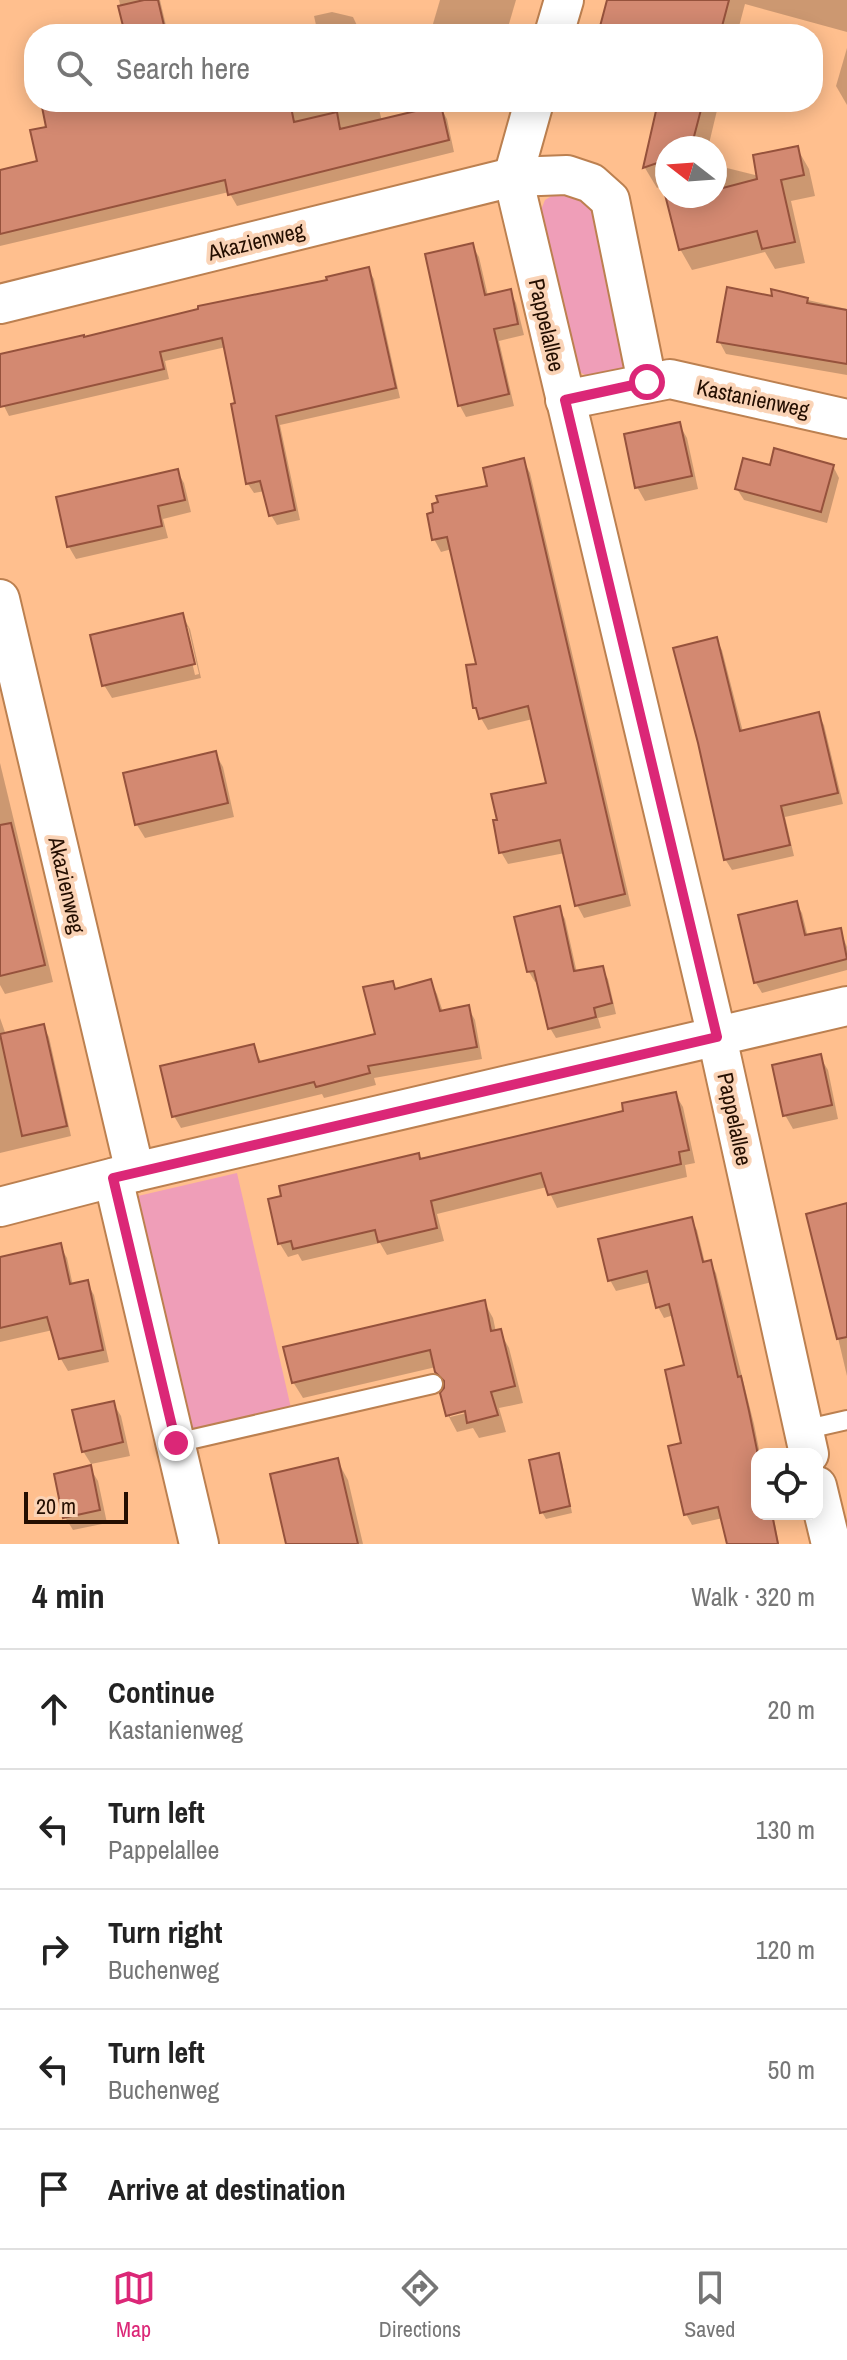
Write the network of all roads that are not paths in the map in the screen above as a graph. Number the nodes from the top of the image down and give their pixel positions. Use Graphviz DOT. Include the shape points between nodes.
graph roads {
  1 [pos="564,0"];
  2 [pos="557,24"];
  3 [pos="531,112"];
  4 [pos="513,177"];
  5 [pos="0,304"];
  6 [pos="647,382"];
  7 [pos="565,400"];
  8 [pos="847,419"];
  9 [pos="0,599"];
  10 [pos="847,1006"];
  11 [pos="717,1037"];
  12 [pos="124,1175"];
  13 [pos="0,1207"];
  14 [pos="433,1384"];
  15 [pos="847,1420"];
  16 [pos="806,1442"];
  17 [pos="176,1443"];
  18 [pos="823,1511"];
  19 [pos="199,1544"];
  20 [pos="831,1544"];
  1 -- 2 [label="street"];
  3 -- 4 [label="street, Pappelallee"];
  4 -- 5 [label="street, Akazienweg"];
  4 -- 6 [label="street" via="567,175 591,183 610,200"];
  4 -- 7 [label="street, Pappelallee"];
  6 -- 7 [label="street, Kastanienweg"];
  6 -- 8 [label="street, Kastanienweg" via="670,379"];
  7 -- 11 [label="street, Pappelallee"];
  9 -- 12 [label="street, Akazienweg"];
  10 -- 11 [label="street"];
  11 -- 12 [label="street"];
  11 -- 16 [label="street, Pappelallee"];
  12 -- 13 [label="street"];
  12 -- 17 [label="street, Akazienweg"];
  14 -- 17 [label="lane"];
  15 -- 16 [label="lane"];
  17 -- 19 [label="street, Akazienweg"];
  18 -- 20 [label="street"];
}
